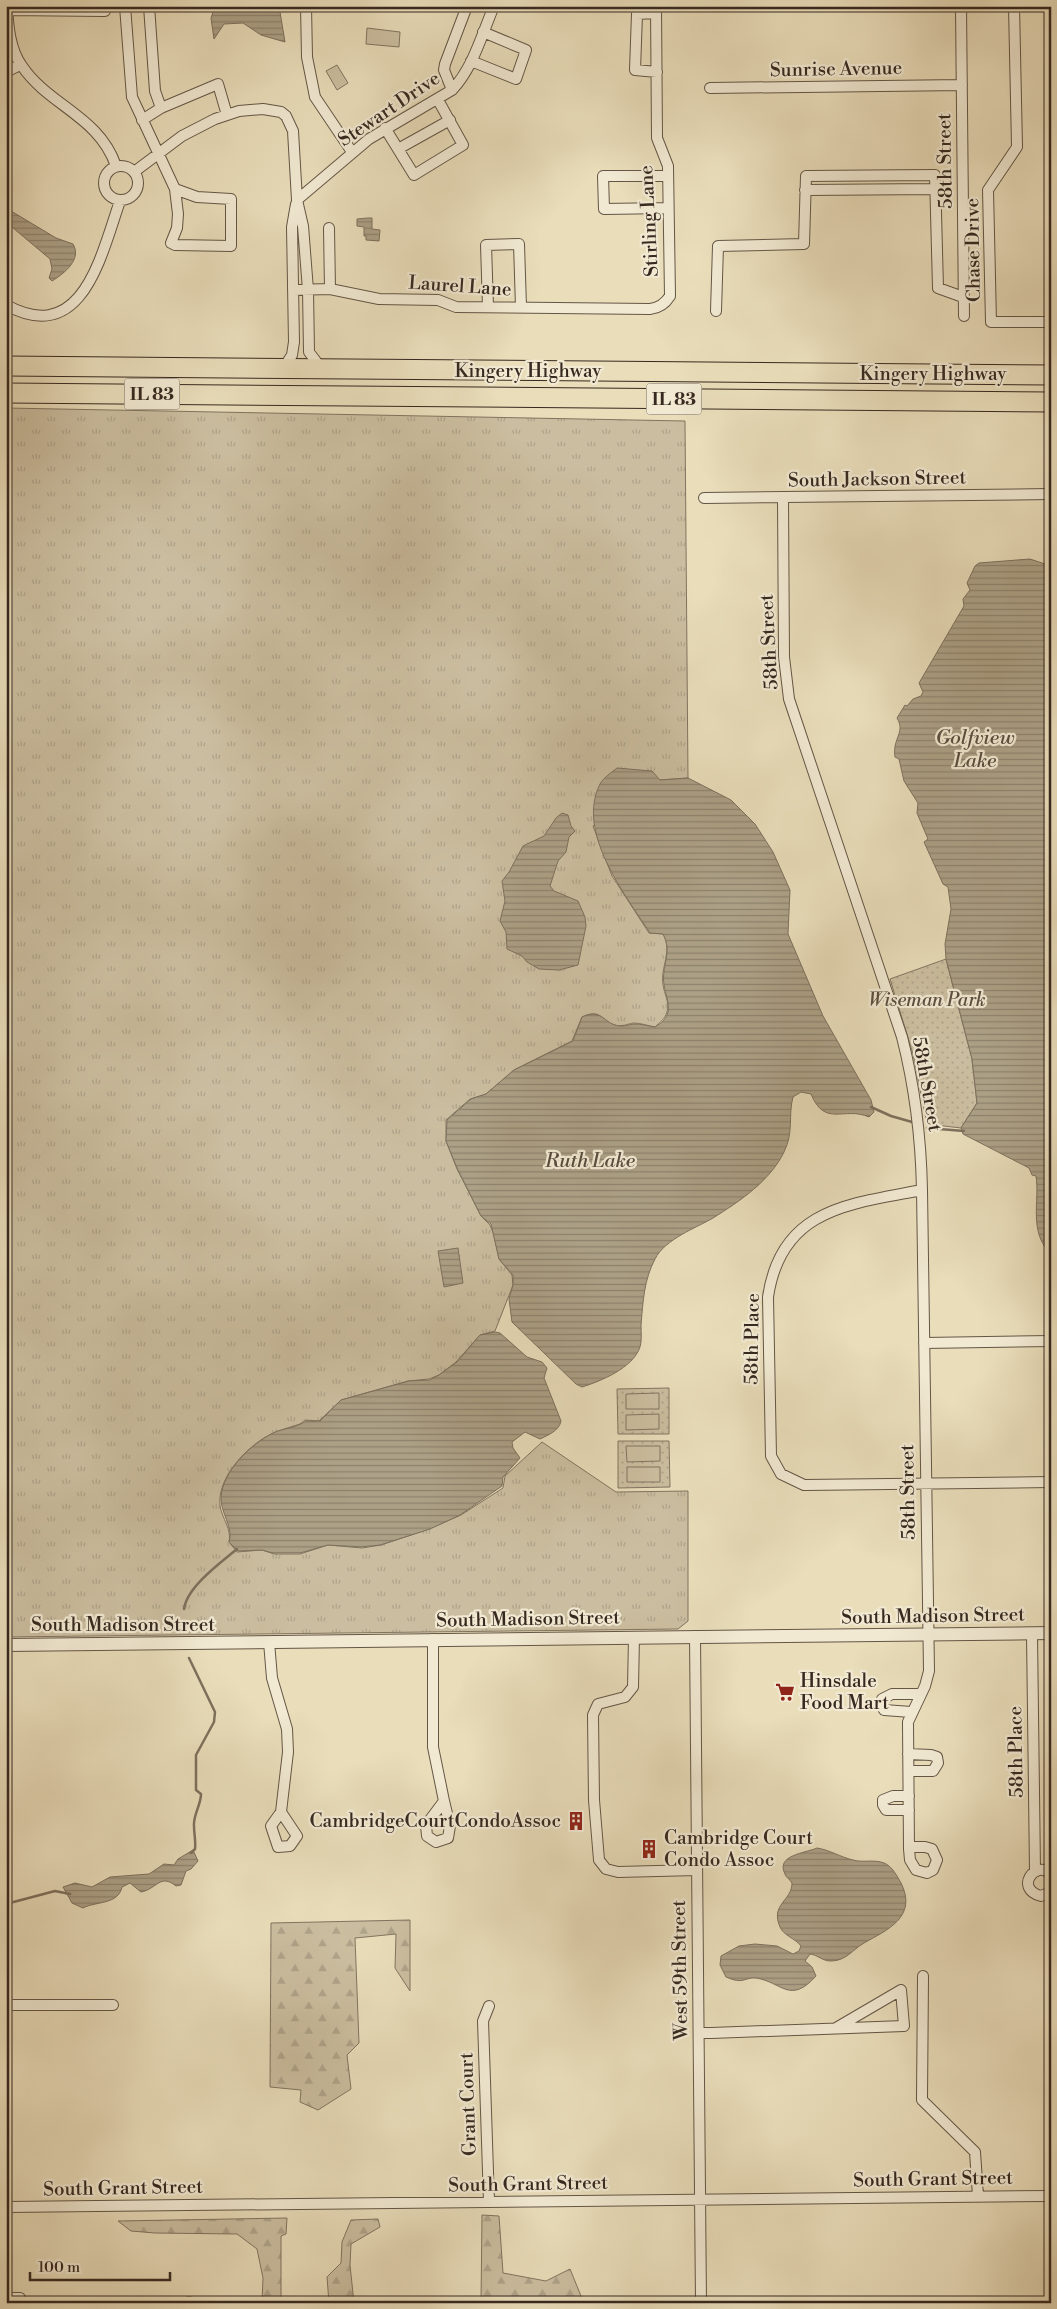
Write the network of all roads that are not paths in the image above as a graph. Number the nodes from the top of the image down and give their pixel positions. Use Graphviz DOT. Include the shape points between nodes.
graph roads {
  1 [pos="125,6"];
  2 [pos="149,6"];
  3 [pos="306,6"];
  4 [pos="467,6"];
  5 [pos="494,6"];
  6 [pos="962,6"];
  7 [pos="1014,6"];
  8 [pos="7,8"];
  9 [pos="656,10"];
  10 [pos="105,11"];
  11 [pos="483,32"];
  12 [pos="471,61"];
  13 [pos="20,64"];
  14 [pos="6,72"];
  15 [pos="656,72"];
  16 [pos="962,85"];
  17 [pos="710,88"];
  18 [pos="452,90"];
  19 [pos="438,100"];
  20 [pos="161,108"];
  21 [pos="227,115"];
  22 [pos="142,120"];
  23 [pos="450,120"];
  24 [pos="385,128"];
  25 [pos="398,149"];
  26 [pos="352,152"];
  27 [pos="159,154"];
  28 [pos="116,166"];
  29 [pos="134,172"];
  30 [pos="667,176"];
  31 [pos="175,189"];
  32 [pos="297,200"];
  33 [pos="120,201"];
  34 [pos="667,208"];
  35 [pos="329,228"];
  36 [pos="330,289"];
  37 [pos="293,290"];
  38 [pos="308,290"];
  39 [pos="963,297"];
  40 [pos="6,305"];
  41 [pos="488,307"];
  42 [pos="521,307"];
  43 [pos="656,308"];
  44 [pos="716,311"];
  45 [pos="964,316"];
  46 [pos="1051,322"];
  47 [pos="6,366"];
  48 [pos="283,369"];
  49 [pos="334,370"];
  50 [pos="1051,375"];
  51 [pos="6,393"];
  52 [pos="1051,402"];
  53 [pos="1051,494"];
  54 [pos="704,498"];
  55 [pos="783,498"];
  56 [pos="922,1190"];
  57 [pos="1051,1341"];
  58 [pos="924,1343"];
  59 [pos="1051,1482"];
  60 [pos="926,1484"];
  61 [pos="1051,1633"];
  62 [pos="1032,1634"];
  63 [pos="928,1635"];
  64 [pos="634,1636"];
  65 [pos="695,1636"];
  66 [pos="433,1639"];
  67 [pos="269,1642"];
  68 [pos="6,1645"];
  69 [pos="920,1694"];
  70 [pos="911,1712"];
  71 [pos="908,1754"];
  72 [pos="909,1771"];
  73 [pos="909,1796"];
  74 [pos="444,1801"];
  75 [pos="909,1810"];
  76 [pos="281,1812"];
  77 [pos="909,1848"];
  78 [pos="697,1870"];
  79 [pos="1035,1871"];
  80 [pos="1051,1874"];
  81 [pos="1051,1892"];
  82 [pos="923,1976"];
  83 [pos="113,2005"];
  84 [pos="6,2006"];
  85 [pos="489,2006"];
  86 [pos="836,2028"];
  87 [pos="699,2033"];
  88 [pos="978,2196"];
  89 [pos="1051,2196"];
  90 [pos="700,2199"];
  91 [pos="489,2202"];
  92 [pos="6,2207"];
  93 [pos="6,2298"];
  94 [pos="20,2298"];
  95 [pos="701,2303"];
  1 -- 22 [label="street" via="132,97"];
  2 -- 20 [label="street" via="155,91"];
  3 -- 26 [label="street" via="307,57 315,97"];
  4 -- 18 [label="street" via="444,64"];
  5 -- 11 [label="street, Stewart Drive"];
  6 -- 16 [label="street, 58th Street"];
  7 -- 46 [label="street, Chase Drive" via="1016,147 988,190 991,322"];
  8 -- 10 [label="street"];
  8 -- 13 [label="street" via="9,32"];
  9 -- 15 [label="street, Stirling Lane"];
  9 -- 15 [label="street" via="637,14 635,70"];
  11 -- 12 [label="street, Stewart Drive"];
  11 -- 12 [label="street" via="526,50 516,79"];
  12 -- 18 [label="street, Stewart Drive"];
  13 -- 14 [label="street"];
  13 -- 28 [label="street" via="44,90 91,126 112,151"];
  15 -- 30 [label="street, Stirling Lane" via="657,138 668,166"];
  16 -- 17 [label="street, Sunrise Avenue"];
  16 -- 39 [label="street, 58th Street"];
  18 -- 19 [label="street, Stewart Drive"];
  19 -- 23 [label="street"];
  19 -- 24 [label="street, Stewart Drive"];
  20 -- 21 [label="street" via="218,84"];
  20 -- 22 [label="street"];
  21 -- 27 [label="street" via="182,136"];
  21 -- 32 [label="street" via="263,109 286,116 293,130"];
  22 -- 27 [label="street"];
  23 -- 25 [label="street"];
  23 -- 25 [label="street" via="463,145 414,175"];
  24 -- 25 [label="street"];
  24 -- 26 [label="street, Stewart Drive"];
  26 -- 32 [label="street, Stewart Drive"];
  27 -- 29 [label="street"];
  27 -- 31 [label="street"];
  28 -- 29 [label="street"];
  28 -- 33 [label="street" via="104,182 108,195"];
  29 -- 33 [label="street" via="138,184 136,191"];
  30 -- 34 [label="street, Stirling Lane"];
  30 -- 34 [label="street" via="603,176 604,209"];
  31 -- 31 [label="street" via="178,214 171,243 231,246 230,199 197,197"];
  32 -- 37 [label="street" via="292,227"];
  32 -- 38 [label="street" via="303,226"];
  33 -- 40 [label="street" via="95,269 69,308 53,316 37,316 21,313"];
  34 -- 43 [label="street, Stirling Lane" via="670,296"];
  35 -- 36 [label="street"];
  36 -- 38 [label="street, Laurel Lane"];
  36 -- 41 [label="street, Laurel Lane" via="379,299 438,300 456,307"];
  37 -- 38 [label="street, Laurel Lane"];
  37 -- 48 [label="street" via="294,342 292,355"];
  38 -- 49 [label="street" via="310,352 318,364"];
  39 -- 44 [label="street" via="938,288 935,189 805,190 804,244 718,246"];
  39 -- 45 [label="street, 58th Street"];
  41 -- 42 [label="street, Laurel Lane"];
  41 -- 42 [label="street" via="486,245 519,244"];
  42 -- 43 [label="street, Laurel Lane"];
  47 -- 48 [label="highway, Kingery Highway / IL 83"];
  48 -- 49 [label="highway, Kingery Highway / IL 83"];
  49 -- 50 [label="highway, Kingery Highway / IL 83"];
  51 -- 52 [label="highway, Kingery Highway / IL 83"];
  53 -- 55 [label="street, South Jackson Street"];
  54 -- 55 [label="street, South Jackson Street"];
  55 -- 56 [label="street, 58th Street" via="784,657 790,699 904,1044 919,1125"];
  56 -- 58 [label="street, 58th Street"];
  56 -- 60 [label="street, 58th Place" via="842,1207 819,1217 798,1232 781,1255 772,1278 767,1307 768,1401 771,1456 781,1474 794,1482 804,1485"];
  57 -- 58 [label="street"];
  58 -- 60 [label="street, 58th Street"];
  59 -- 60 [label="street, 58th Place"];
  60 -- 63 [label="street, 58th Street"];
  61 -- 62 [label="street, South Madison Street"];
  62 -- 63 [label="street, South Madison Street"];
  62 -- 79 [label="street, 58th Place"];
  63 -- 65 [label="street, South Madison Street"];
  63 -- 69 [label="street, 58th Street" via="928,1671"];
  64 -- 65 [label="street, South Madison Street"];
  64 -- 66 [label="street, South Madison Street"];
  64 -- 78 [label="street" via="634,1687 625,1697 598,1704 593,1715 594,1800 599,1860 606,1869 618,1872"];
  65 -- 78 [label="street, West 59th Street"];
  66 -- 67 [label="street, South Madison Street"];
  66 -- 74 [label="street" via="433,1747"];
  67 -- 68 [label="street, South Madison Street"];
  67 -- 76 [label="street" via="272,1678 288,1742"];
  69 -- 70 [label="street, 58th Street"];
  69 -- 70 [label="street" via="892,1694 882,1699 884,1710"];
  70 -- 71 [label="street, 58th Street"];
  71 -- 72 [label="street, 58th Street"];
  71 -- 72 [label="street" via="931,1754 938,1763 932,1771"];
  72 -- 73 [label="street, 58th Street"];
  73 -- 75 [label="street, 58th Street"];
  73 -- 75 [label="street" via="883,1800 886,1810"];
  75 -- 77 [label="street, 58th Street"];
  78 -- 87 [label="street, West 59th Street"];
  79 -- 80 [label="street" via="1042,1869"];
  79 -- 81 [label="street, 58th Place" via="1030,1876 1029,1889 1041,1896"];
  82 -- 88 [label="street" via="922,2100 974,2152"];
  83 -- 84 [label="street"];
  85 -- 91 [label="street, Grant Court" via="483,2021"];
  86 -- 86 [label="street" via="904,2026 901,1990 867,2010"];
  86 -- 87 [label="street"];
  87 -- 90 [label="street, West 59th Street"];
  88 -- 89 [label="street, South Grant Street"];
  88 -- 90 [label="street, South Grant Street"];
  90 -- 91 [label="street, South Grant Street"];
  90 -- 95 [label="street, West 59th Street"];
  91 -- 92 [label="street, South Grant Street"];
  93 -- 94 [label="street"];
}
